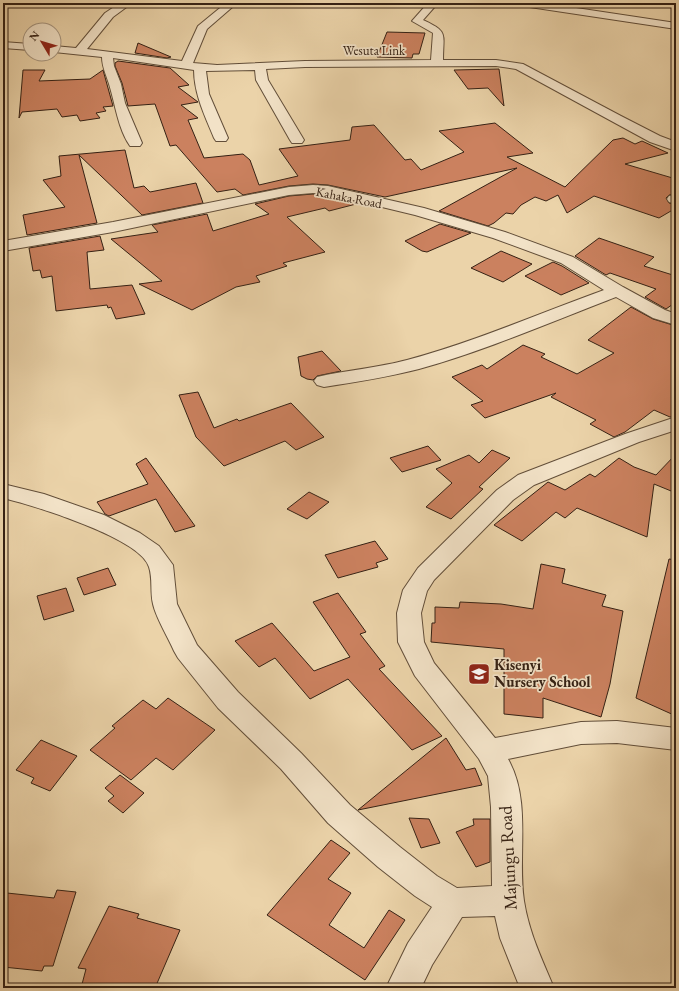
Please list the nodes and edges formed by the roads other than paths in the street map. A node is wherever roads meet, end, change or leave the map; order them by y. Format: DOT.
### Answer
graph roads {
  1 [pos="127,3"];
  2 [pos="232,3"];
  3 [pos="434,3"];
  4 [pos="523,3"];
  5 [pos="676,26"];
  6 [pos="3,45"];
  7 [pos="22,46"];
  8 [pos="62,50"];
  9 [pos="79,51"];
  10 [pos="107,54"];
  11 [pos="437,63"];
  12 [pos="186,65"];
  13 [pos="260,66"];
  14 [pos="200,67"];
  15 [pos="221,138"];
  16 [pos="296,140"];
  17 [pos="135,143"];
  18 [pos="676,147"];
  19 [pos="3,246"];
  20 [pos="617,291"];
  21 [pos="676,320"];
  22 [pos="324,381"];
  23 [pos="676,423"];
  24 [pos="3,491"];
  25 [pos="676,739"];
  26 [pos="489,752"];
  27 [pos="508,900"];
  28 [pos="453,903"];
  29 [pos="403,988"];
  30 [pos="537,988"];
  1 -- 9 [label="street"];
  2 -- 12 [label="street"];
  3 -- 11 [label="street"];
  4 -- 5 [label="street"];
  6 -- 7 [label="street"];
  8 -- 9 [label="street, Wesuta Link"];
  9 -- 10 [label="street, Wesuta Link"];
  10 -- 12 [label="street, Wesuta Link"];
  10 -- 17 [label="street"];
  11 -- 13 [label="street, Wesuta Link"];
  11 -- 18 [label="street, Wesuta Link"];
  12 -- 14 [label="street, Wesuta Link"];
  13 -- 14 [label="street, Wesuta Link"];
  13 -- 16 [label="street"];
  14 -- 15 [label="street"];
  19 -- 20 [label="street, Kahaka Road"];
  20 -- 21 [label="street, Kahaka Road"];
  20 -- 22 [label="street"];
  23 -- 26 [label="street, Majungu Road"];
  24 -- 28 [label="street"];
  25 -- 26 [label="street"];
  26 -- 27 [label="street, Majungu Road"];
  27 -- 28 [label="street"];
  27 -- 30 [label="street, Majungu Road"];
  28 -- 29 [label="street"];
}
